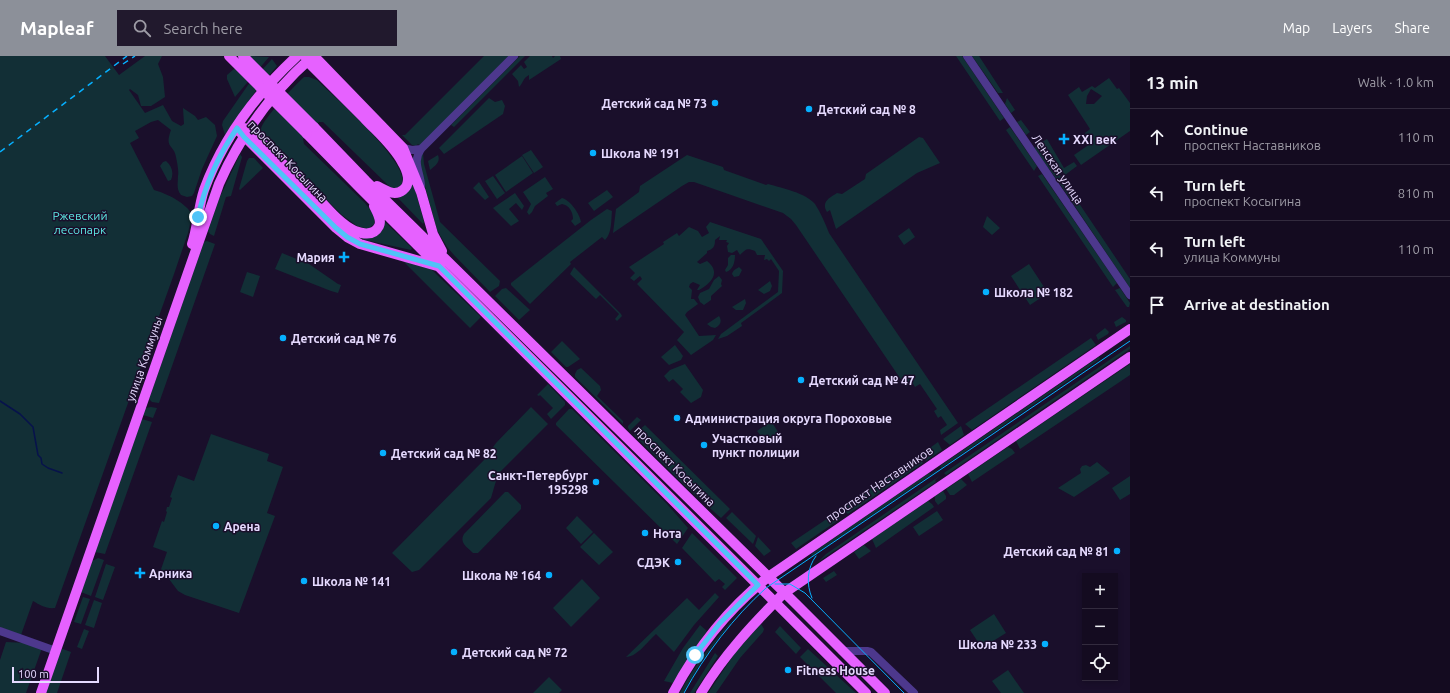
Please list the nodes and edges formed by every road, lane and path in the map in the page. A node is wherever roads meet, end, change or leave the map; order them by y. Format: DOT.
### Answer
graph roads {
  1 [pos="229,56"];
  2 [pos="243,56"];
  3 [pos="297,56"];
  4 [pos="514,56"];
  5 [pos="967,56"];
  6 [pos="310,57"];
  7 [pos="237,128"];
  8 [pos="311,131"];
  9 [pos="246,133"];
  10 [pos="403,148"];
  11 [pos="421,149"];
  12 [pos="363,185"];
  13 [pos="421,192"];
  14 [pos="442,262"];
  15 [pos="1130,295"];
  16 [pos="1130,329"];
  17 [pos="1130,357"];
  18 [pos="768,577"];
  19 [pos="758,585"];
  20 [pos="784,593"];
  21 [pos="775,602"];
  22 [pos="0,631"];
  23 [pos="53,650"];
  24 [pos="842,651"];
  25 [pos="34,693"];
  26 [pos="41,693"];
  27 [pos="673,693"];
  28 [pos="701,693"];
  29 [pos="866,693"];
  30 [pos="885,693"];
  31 [pos="914,693"];
  1 -- 8 [label="main road, bridge"];
  2 -- 8 [label="main road, bridge"];
  3 -- 7 [label="main road, улица Коммуны"];
  4 -- 11 [label="street"];
  5 -- 15 [label="street, Ленская улица"];
  6 -- 9 [label="main road, улица Коммуны"];
  6 -- 10 [label="main road, проспект Косыгина"];
  6 -- 12 [label="main road, проспект Косыгина"];
  7 -- 9 [label="main road, проспект Косыгина"];
  7 -- 23 [label="main road, улица Коммуны"];
  8 -- 12 [label="main road, проспект Косыгина"];
  9 -- 12 [label="main road, проспект Косыгина"];
  9 -- 14 [label="main road, проспект Косыгина"];
  9 -- 23 [label="main road, улица Коммуны"];
  10 -- 11 [label="street"];
  10 -- 13 [label="main road, проспект Косыгина"];
  11 -- 13 [label="street"];
  12 -- 14 [label="main road, проспект Косыгина"];
  13 -- 14 [label="main road, проспект Косыгина"];
  14 -- 18 [label="main road, проспект Косыгина"];
  14 -- 19 [label="main road, проспект Косыгина"];
  16 -- 18 [label="main road, проспект Наставников"];
  17 -- 20 [label="main road"];
  18 -- 19 [label="main road, проспект Наставников"];
  18 -- 20 [label="main road, проспект Косыгина"];
  19 -- 21 [label="main road, проспект Косыгина"];
  19 -- 27 [label="main road, проспект Наставников"];
  20 -- 21 [label="main road"];
  20 -- 24 [label="main road, проспект Косыгина"];
  21 -- 28 [label="main road"];
  21 -- 29 [label="main road, проспект Косыгина"];
  22 -- 23 [label="street"];
  23 -- 25 [label="main road, улица Коммуны"];
  23 -- 26 [label="main road, улица Коммуны"];
  24 -- 30 [label="main road, проспект Косыгина"];
  24 -- 31 [label="street"];
}
